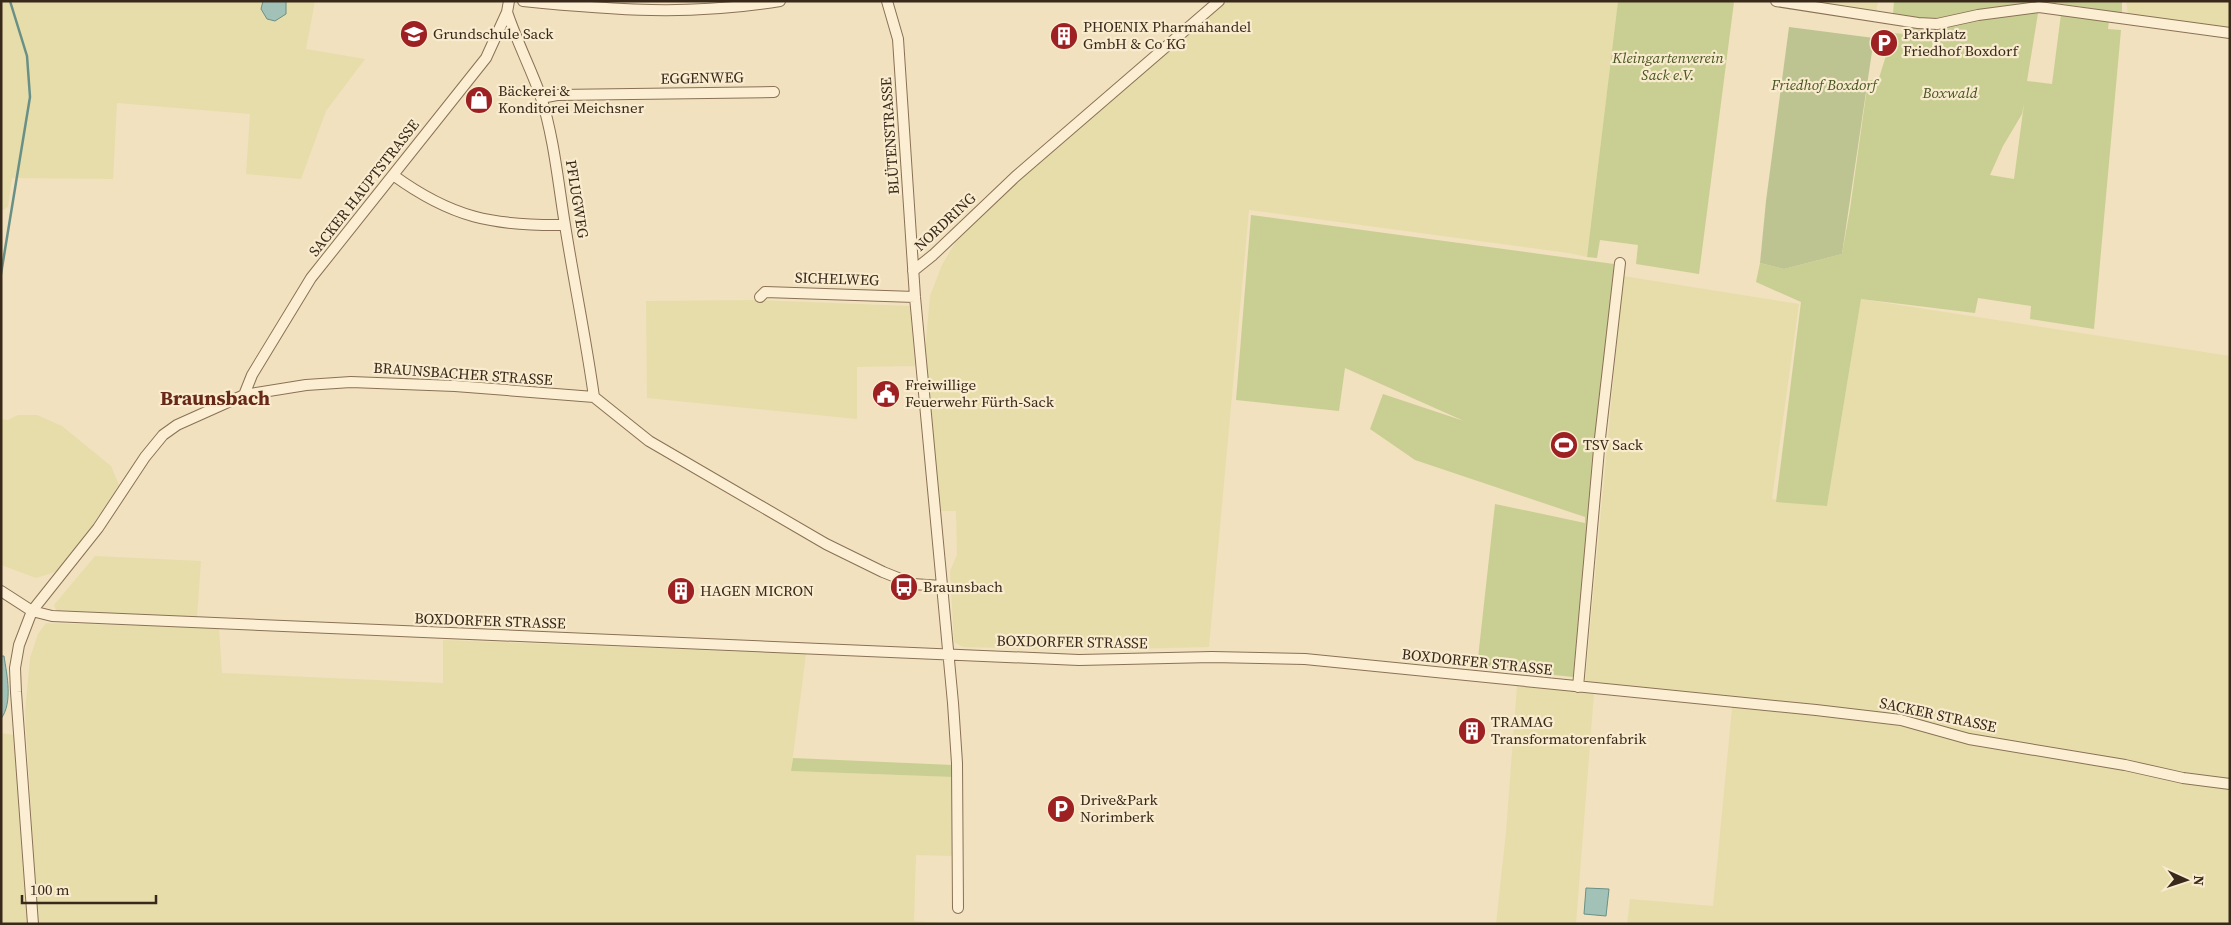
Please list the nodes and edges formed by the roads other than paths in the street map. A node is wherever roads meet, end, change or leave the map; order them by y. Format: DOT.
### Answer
graph roads {
  1 [pos="509,1"];
  2 [pos="523,1"];
  3 [pos="780,1"];
  4 [pos="887,1"];
  5 [pos="1218,1"];
  6 [pos="1776,1"];
  7 [pos="507,12"];
  8 [pos="2230,34"];
  9 [pos="774,92"];
  10 [pos="541,98"];
  11 [pos="393,175"];
  12 [pos="565,225"];
  13 [pos="1620,263"];
  14 [pos="913,271"];
  15 [pos="760,297"];
  16 [pos="915,297"];
  17 [pos="244,396"];
  18 [pos="594,397"];
  19 [pos="941,586"];
  20 [pos="1,591"];
  21 [pos="32,612"];
  22 [pos="948,655"];
  23 [pos="1578,687"];
  24 [pos="2230,784"];
  25 [pos="958,908"];
  26 [pos="33,924"];
  1 -- 7 [label="street, SACKER HAUPTSTRASSE"];
  2 -- 3 [label="street"];
  4 -- 14 [label="street, BLÜTENSTRASSE"];
  5 -- 14 [label="street, NORDRING"];
  6 -- 8 [label="street"];
  7 -- 10 [label="street, PFLUGWEG"];
  7 -- 11 [label="street, SACKER HAUPTSTRASSE"];
  9 -- 10 [label="street, EGGENWEG"];
  10 -- 12 [label="street, PFLUGWEG"];
  11 -- 12 [label="street"];
  11 -- 17 [label="street, SACKER HAUPTSTRASSE"];
  12 -- 18 [label="street, PFLUGWEG"];
  13 -- 23 [label="street"];
  14 -- 16 [label="street, NORDRING"];
  15 -- 16 [label="street, SICHELWEG"];
  16 -- 19 [label="street, NORDRING"];
  17 -- 18 [label="street, BRAUNSBACHER STRASSE"];
  17 -- 21 [label="street, BRAUNSBACHER STRASSE"];
  18 -- 19 [label="street"];
  19 -- 22 [label="street, NORDRING"];
  20 -- 21 [label="street"];
  21 -- 22 [label="street, BOXDORFER STRASSE"];
  21 -- 26 [label="street, BRAUNSBACHER STRASSE"];
  22 -- 23 [label="street, BOXDORFER STRASSE"];
  22 -- 25 [label="street"];
  23 -- 24 [label="street, SACKER STRASSE"];
}
